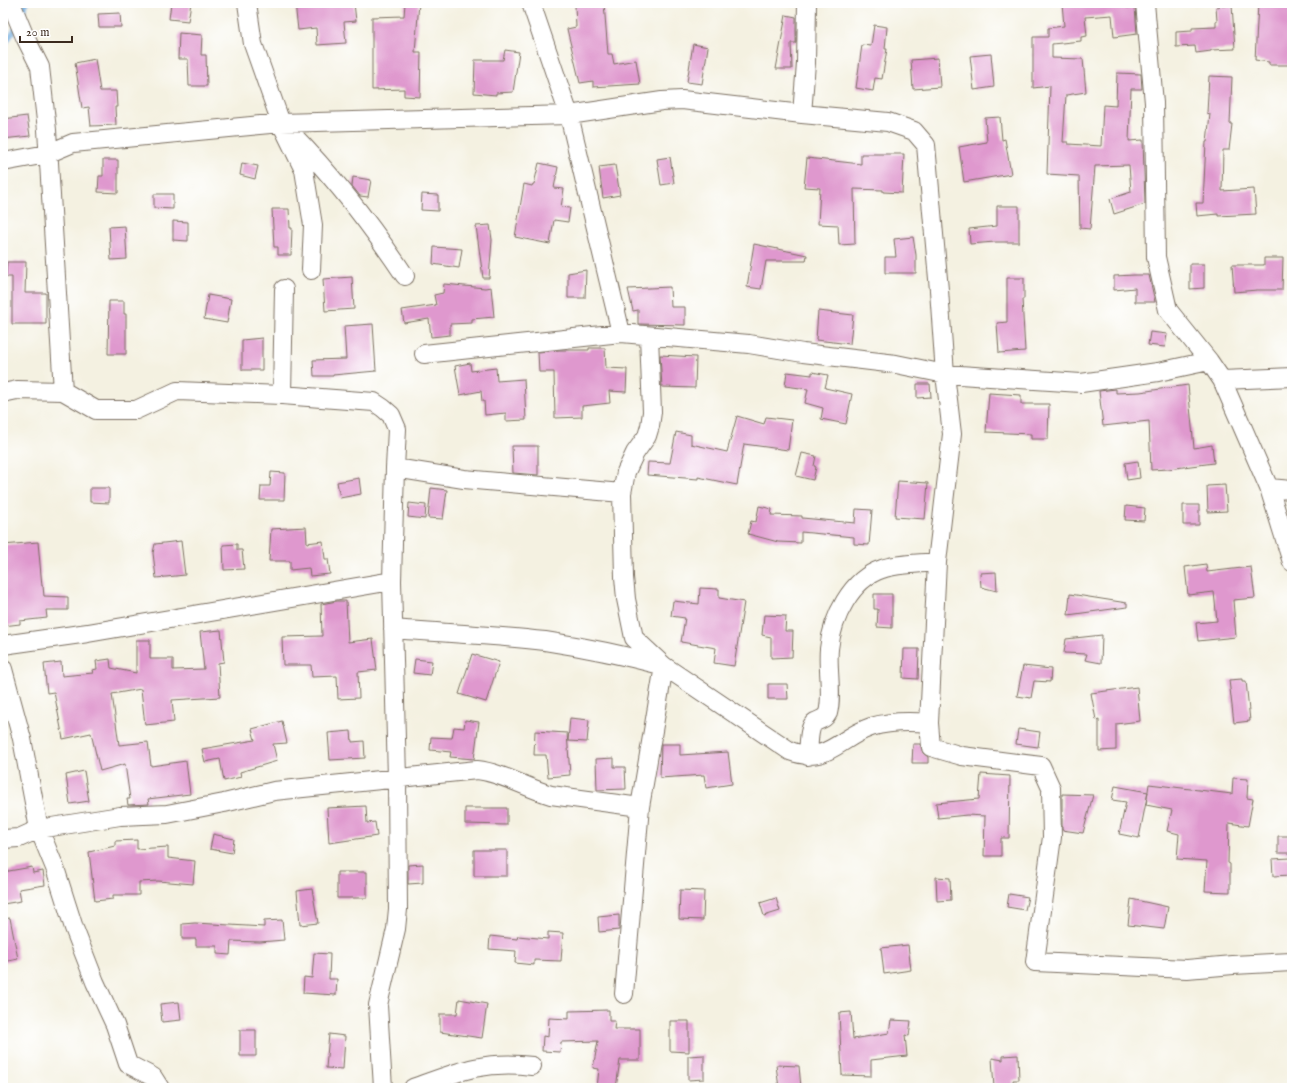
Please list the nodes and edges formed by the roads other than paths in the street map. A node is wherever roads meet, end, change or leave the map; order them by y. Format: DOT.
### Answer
graph roads {
  1 [pos="11,3"];
  2 [pos="247,3"];
  3 [pos="531,3"];
  4 [pos="807,3"];
  5 [pos="1145,3"];
  6 [pos="802,114"];
  7 [pos="569,115"];
  8 [pos="281,123"];
  9 [pos="47,154"];
  10 [pos="3,162"];
  11 [pos="311,270"];
  12 [pos="405,276"];
  13 [pos="284,288"];
  14 [pos="621,333"];
  15 [pos="649,336"];
  16 [pos="424,354"];
  17 [pos="1209,361"];
  18 [pos="945,374"];
  19 [pos="1292,377"];
  20 [pos="1222,380"];
  21 [pos="63,391"];
  22 [pos="3,393"];
  23 [pos="282,395"];
  24 [pos="394,468"];
  25 [pos="1269,488"];
  26 [pos="1292,490"];
  27 [pos="622,493"];
  28 [pos="937,562"];
  29 [pos="1292,562"];
  30 [pos="392,581"];
  31 [pos="393,629"];
  32 [pos="3,645"];
  33 [pos="664,666"];
  34 [pos="3,669"];
  35 [pos="929,723"];
  36 [pos="808,756"];
  37 [pos="397,779"];
  38 [pos="640,807"];
  39 [pos="39,828"];
  40 [pos="3,839"];
  41 [pos="1292,962"];
  42 [pos="624,994"];
  43 [pos="532,1066"];
  44 [pos="160,1088"];
  45 [pos="383,1088"];
  46 [pos="413,1088"];
  1 -- 9 [label="street"];
  2 -- 8 [label="street"];
  3 -- 7 [label="street"];
  4 -- 6 [label="street"];
  5 -- 17 [label="street"];
  6 -- 7 [label="street"];
  6 -- 18 [label="street"];
  7 -- 8 [label="street"];
  7 -- 14 [label="street"];
  8 -- 9 [label="street"];
  8 -- 11 [label="street"];
  8 -- 12 [label="street"];
  9 -- 10 [label="street"];
  9 -- 21 [label="street"];
  13 -- 23 [label="street"];
  14 -- 15 [label="street"];
  14 -- 16 [label="street"];
  15 -- 18 [label="street"];
  15 -- 27 [label="street"];
  17 -- 18 [label="street"];
  17 -- 20 [label="street"];
  18 -- 28 [label="street"];
  19 -- 20 [label="street"];
  20 -- 25 [label="street"];
  21 -- 22 [label="street"];
  21 -- 23 [label="street"];
  23 -- 24 [label="street"];
  24 -- 27 [label="street"];
  24 -- 30 [label="street"];
  25 -- 26 [label="street"];
  25 -- 29 [label="street"];
  27 -- 33 [label="street"];
  28 -- 35 [label="street"];
  28 -- 36 [label="street"];
  30 -- 31 [label="street"];
  30 -- 32 [label="street"];
  31 -- 33 [label="street"];
  31 -- 37 [label="street"];
  33 -- 36 [label="street"];
  33 -- 38 [label="street"];
  34 -- 39 [label="street"];
  35 -- 36 [label="street"];
  35 -- 41 [label="street"];
  37 -- 38 [label="street"];
  37 -- 39 [label="street"];
  37 -- 45 [label="street"];
  38 -- 42 [label="street"];
  39 -- 40 [label="street"];
  39 -- 44 [label="street"];
  43 -- 46 [label="street"];
}
